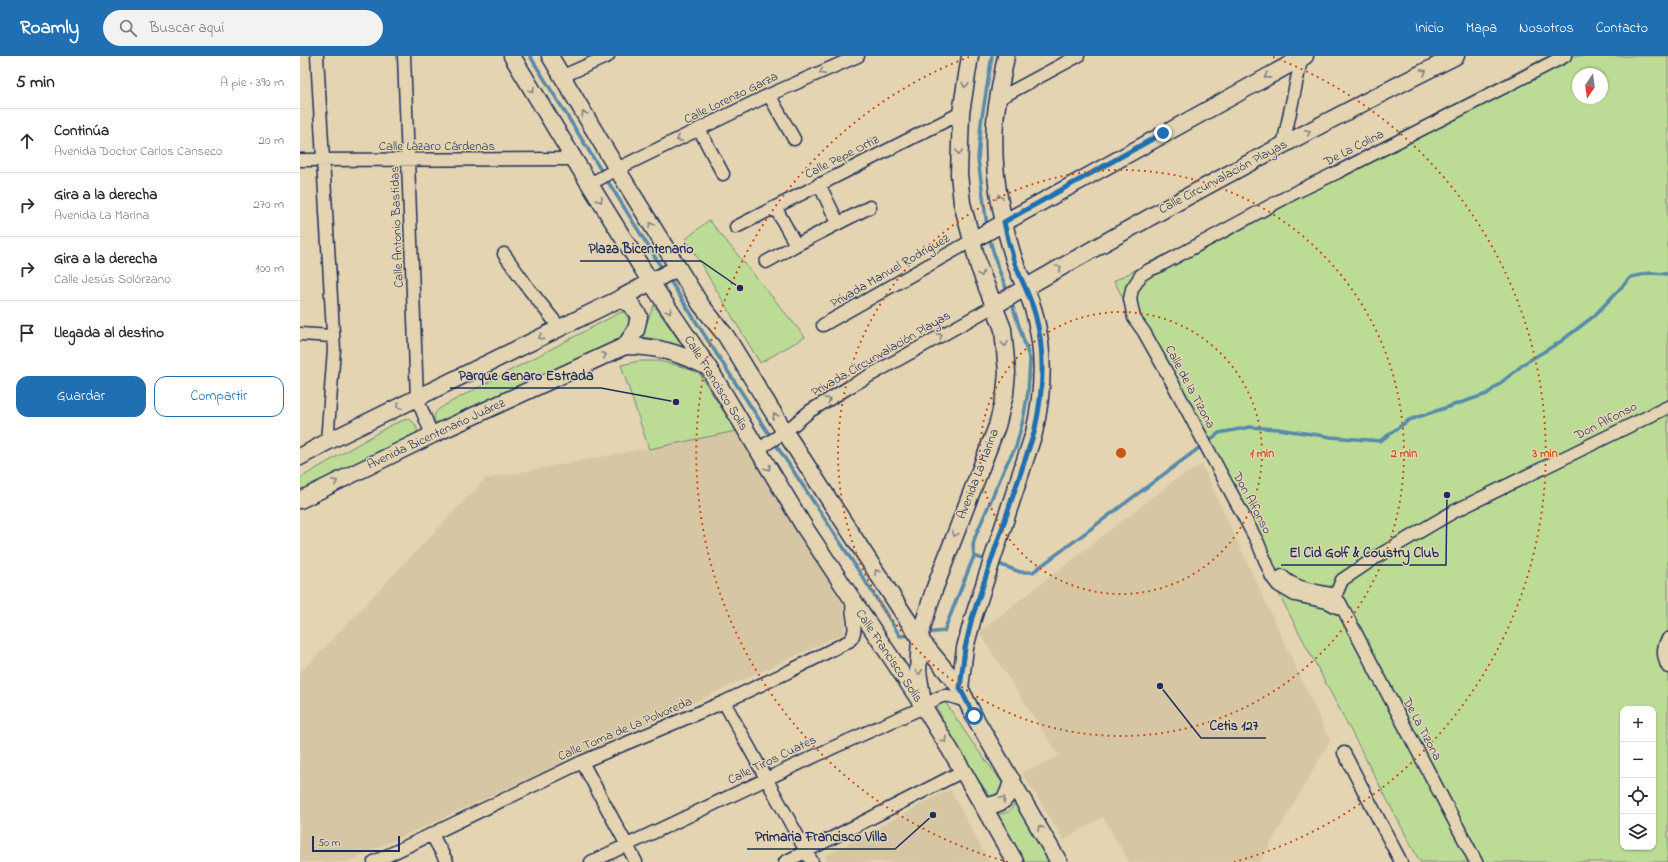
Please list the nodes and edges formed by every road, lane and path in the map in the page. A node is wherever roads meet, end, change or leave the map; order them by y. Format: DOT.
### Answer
graph roads {
  1 [pos="317,56"];
  2 [pos="404,56"];
  3 [pos="512,56"];
  4 [pos="550,56"];
  5 [pos="608,56"];
  6 [pos="858,56"];
  7 [pos="970,56"];
  8 [pos="1006,56"];
  9 [pos="1078,56"];
  10 [pos="1456,56"];
  11 [pos="1565,56"];
  12 [pos="1303,57"];
  13 [pos="563,76"];
  14 [pos="769,95"];
  15 [pos="998,99"];
  16 [pos="961,113"];
  17 [pos="699,129"];
  18 [pos="794,139"];
  19 [pos="1282,145"];
  20 [pos="574,159"];
  21 [pos="300,160"];
  22 [pos="322,160"];
  23 [pos="408,160"];
  24 [pos="617,168"];
  25 [pos="723,174"];
  26 [pos="590,184"];
  27 [pos="818,184"];
  28 [pos="775,207"];
  29 [pos="870,207"];
  30 [pos="1004,222"];
  31 [pos="838,223"];
  32 [pos="736,227"];
  33 [pos="971,241"];
  34 [pos="796,245"];
  35 [pos="504,254"];
  36 [pos="766,262"];
  37 [pos="1157,267"];
  38 [pos="677,268"];
  39 [pos="650,281"];
  40 [pos="1025,288"];
  41 [pos="619,299"];
  42 [pos="994,306"];
  43 [pos="823,326"];
  44 [pos="560,328"];
  45 [pos="300,334"];
  46 [pos="332,336"];
  47 [pos="625,346"];
  48 [pos="708,366"];
  49 [pos="417,398"];
  50 [pos="1668,406"];
  51 [pos="785,432"];
  52 [pos="432,435"];
  53 [pos="327,442"];
  54 [pos="757,450"];
  55 [pos="1211,455"];
  56 [pos="300,457"];
  57 [pos="300,500"];
  58 [pos="1333,600"];
  59 [pos="853,602"];
  60 [pos="1343,610"];
  61 [pos="917,634"];
  62 [pos="1668,639"];
  63 [pos="1668,667"];
  64 [pos="960,688"];
  65 [pos="724,702"];
  66 [pos="967,702"];
  67 [pos="924,707"];
  68 [pos="1344,753"];
  69 [pos="582,762"];
  70 [pos="963,771"];
  71 [pos="766,778"];
  72 [pos="1012,780"];
  73 [pos="983,806"];
  74 [pos="432,835"];
  75 [pos="626,844"];
  76 [pos="806,851"];
  77 [pos="374,862"];
  78 [pos="447,862"];
  79 [pos="591,862"];
  80 [pos="636,862"];
  81 [pos="785,862"];
  82 [pos="812,862"];
  83 [pos="1015,862"];
  84 [pos="1059,862"];
  85 [pos="1401,862"];
  86 [pos="1476,862"];
  1 -- 22 [label="street"];
  2 -- 23 [label="street, Calle Antonio Bastidas"];
  3 -- 20 [label="main road, Calle Francisco Solís, one-way"];
  4 -- 13 [label="main road"];
  5 -- 13 [label="street"];
  6 -- 14 [label="street, Calle Lorenzo Garza, one-way"];
  7 -- 16 [label="main road, Avenida La Marina, one-way"];
  8 -- 15 [label="main road"];
  9 -- 15 [label="street"];
  19 -- 10 [label="main road, Calle Circunvalación Playas, one-way"];
  11 -- 37 [label="street, De La Colina"];
  12 -- 19 [label="street"];
  12 -- 30 [label="main road, one-way"];
  24 -- 13 [label="main road, one-way"];
  14 -- 17 [label="street, Calle Lorenzo Garza"];
  14 -- 18 [label="street"];
  30 -- 15 [label="main road, one-way"];
  16 -- 27 [label="street, Calle Pepe Ortiz"];
  16 -- 33 [label="main road, Avenida La Marina, one-way"];
  17 -- 24 [label="street, Calle Lorenzo Garza, one-way"];
  17 -- 25 [label="street"];
  40 -- 19 [label="main road, Calle Circunvalación Playas, one-way"];
  20 -- 23 [label="street, Calle Lázaro Cárdenas"];
  20 -- 26 [label="main road, Calle Francisco Solís"];
  21 -- 22 [label="street, Calle Lázaro Cárdenas"];
  22 -- 23 [label="street, Calle Lázaro Cárdenas"];
  22 -- 46 [label="street"];
  23 -- 49 [label="street, Calle Antonio Bastidas"];
  24 -- 26 [label="street, Calle Lorenzo Garza"];
  38 -- 24 [label="main road, one-way"];
  26 -- 39 [label="main road, Calle Francisco Solís, one-way"];
  27 -- 28 [label="street, Calle Pepe Ortiz"];
  27 -- 31 [label="street"];
  28 -- 32 [label="street, Calle Pepe Ortiz"];
  28 -- 34 [label="street"];
  29 -- 31 [label="street"];
  30 -- 33 [label="main road"];
  30 -- 40 [label="main road"];
  31 -- 34 [label="street"];
  33 -- 42 [label="main road, Avenida La Marina, one-way"];
  33 -- 43 [label="street, Privada Manuel Rodríguez"];
  34 -- 36 [label="street"];
  35 -- 44 [label="street"];
  37 -- 55 [label="street, Calle de la Tizona"];
  38 -- 39 [label="main road"];
  51 -- 38 [label="main road, one-way"];
  39 -- 41 [label="main road"];
  39 -- 48 [label="main road, Calle Francisco Solís, one-way"];
  40 -- 42 [label="main road, Calle Circunvalación Playas"];
  40 -- 64 [label="main road"];
  41 -- 44 [label="main road"];
  41 -- 47 [label="main road"];
  51 -- 42 [label="street, Privada Circunvalación Playas, one-way"];
  42 -- 61 [label="main road, Avenida La Marina, one-way"];
  44 -- 49 [label="main road, one-way"];
  45 -- 46 [label="street"];
  46 -- 53 [label="street"];
  47 -- 48 [label="main road, Avenida Bicentenario Juárez"];
  52 -- 47 [label="main road, Avenida Bicentenario Juárez, one-way"];
  48 -- 54 [label="main road, Calle Francisco Solís"];
  49 -- 52 [label="street, Calle Antonio Bastidas"];
  49 -- 53 [label="main road, one-way"];
  50 -- 58 [label="street, Don Alfonso"];
  51 -- 54 [label="street, Privada Circunvalación Playas"];
  61 -- 51 [label="main road, one-way"];
  57 -- 52 [label="main road, Avenida Bicentenario Juárez, one-way"];
  53 -- 56 [label="main road"];
  54 -- 59 [label="main road, Calle Francisco Solís, one-way"];
  55 -- 58 [label="street, Don Alfonso"];
  58 -- 60 [label="street, Don Alfonso"];
  59 -- 65 [label="street, Calle Toma de La Polvoreda"];
  59 -- 67 [label="main road, Calle Francisco Solís"];
  60 -- 86 [label="street, De La Tizona"];
  61 -- 64 [label="main road"];
  61 -- 67 [label="main road, Avenida La Marina, one-way"];
  62 -- 63 [label="street"];
  64 -- 66 [label="main road"];
  65 -- 69 [label="street, Calle Toma de La Polvoreda"];
  65 -- 71 [label="street"];
  66 -- 67 [label="street, Calle Tiros Cuates"];
  66 -- 72 [label="main road"];
  67 -- 70 [label="main road, Calle Francisco Solís, one-way"];
  67 -- 71 [label="street, Calle Tiros Cuates"];
  68 -- 85 [label="street"];
  69 -- 74 [label="street, Calle Toma de La Polvoreda"];
  69 -- 75 [label="street"];
  70 -- 73 [label="main road, Calle Francisco Solís"];
  70 -- 76 [label="street"];
  71 -- 75 [label="street, Calle Tiros Cuates"];
  71 -- 76 [label="street"];
  73 -- 72 [label="main road, one-way"];
  84 -- 72 [label="main road, one-way"];
  73 -- 83 [label="main road, Calle Francisco Solís"];
  74 -- 77 [label="street, Calle Toma de La Polvoreda"];
  74 -- 78 [label="street"];
  75 -- 79 [label="street, Calle Tiros Cuates"];
  75 -- 80 [label="street"];
  76 -- 81 [label="street"];
  76 -- 82 [label="street"];
}
